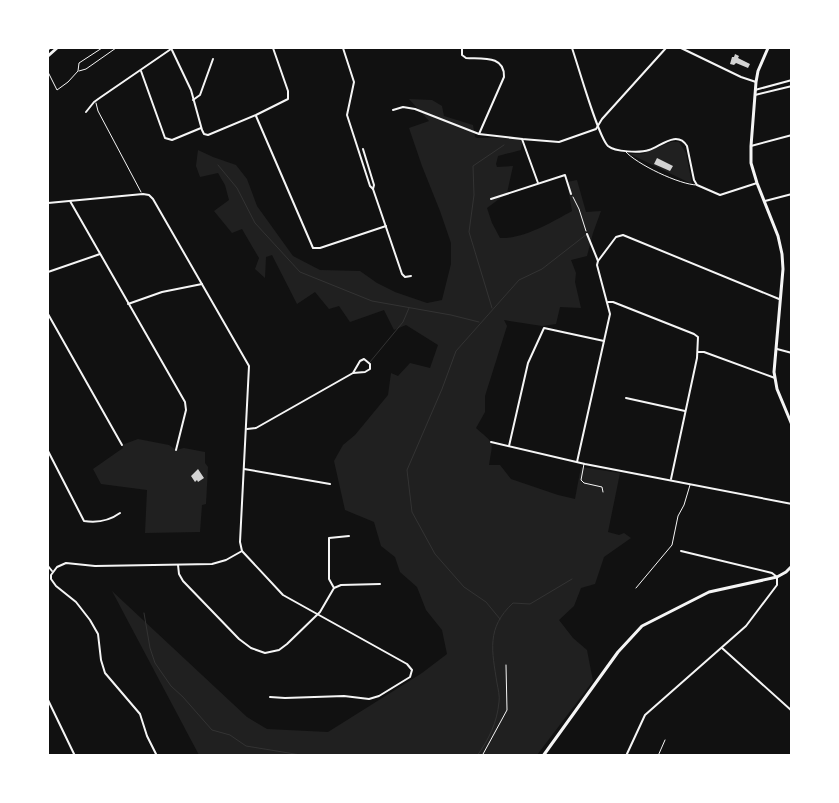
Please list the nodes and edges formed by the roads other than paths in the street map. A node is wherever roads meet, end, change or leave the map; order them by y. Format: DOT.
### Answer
graph roads {
  1 [pos="57,48"];
  2 [pos="102,48"];
  3 [pos="116,48"];
  4 [pos="171,48"];
  5 [pos="273,48"];
  6 [pos="343,48"];
  7 [pos="462,48"];
  8 [pos="572,48"];
  9 [pos="666,48"];
  10 [pos="681,48"];
  11 [pos="762,48"];
  12 [pos="768,49"];
  13 [pos="48,56"];
  14 [pos="213,59"];
  15 [pos="78,71"];
  16 [pos="141,71"];
  17 [pos="48,72"];
  18 [pos="792,80"];
  19 [pos="756,82"];
  20 [pos="792,86"];
  21 [pos="755,90"];
  22 [pos="755,95"];
  23 [pos="193,100"];
  24 [pos="393,110"];
  25 [pos="86,112"];
  26 [pos="256,115"];
  27 [pos="598,126"];
  28 [pos="201,128"];
  29 [pos="479,134"];
  30 [pos="792,134"];
  31 [pos="522,139"];
  32 [pos="751,146"];
  33 [pos="363,149"];
  34 [pos="625,151"];
  35 [pos="757,182"];
  36 [pos="538,183"];
  37 [pos="697,185"];
  38 [pos="373,190"];
  39 [pos="571,194"];
  40 [pos="792,194"];
  41 [pos="490,199"];
  42 [pos="70,201"];
  43 [pos="765,201"];
  44 [pos="48,203"];
  45 [pos="386,226"];
  46 [pos="587,234"];
  47 [pos="100,254"];
  48 [pos="598,261"];
  49 [pos="48,272"];
  50 [pos="411,276"];
  51 [pos="202,284"];
  52 [pos="779,299"];
  53 [pos="608,302"];
  54 [pos="128,304"];
  55 [pos="48,314"];
  56 [pos="604,341"];
  57 [pos="775,349"];
  58 [pos="698,352"];
  59 [pos="792,353"];
  60 [pos="353,373"];
  61 [pos="775,378"];
  62 [pos="626,398"];
  63 [pos="685,411"];
  64 [pos="792,425"];
  65 [pos="247,429"];
  66 [pos="491,442"];
  67 [pos="122,445"];
  68 [pos="510,446"];
  69 [pos="176,450"];
  70 [pos="48,451"];
  71 [pos="577,462"];
  72 [pos="585,464"];
  73 [pos="244,469"];
  74 [pos="670,480"];
  75 [pos="330,484"];
  76 [pos="690,484"];
  77 [pos="603,492"];
  78 [pos="792,504"];
  79 [pos="120,514"];
  80 [pos="349,536"];
  81 [pos="242,551"];
  82 [pos="680,551"];
  83 [pos="178,564"];
  84 [pos="48,566"];
  85 [pos="792,566"];
  86 [pos="52,571"];
  87 [pos="776,576"];
  88 [pos="380,584"];
  89 [pos="334,588"];
  90 [pos="636,588"];
  91 [pos="318,614"];
  92 [pos="722,648"];
  93 [pos="270,697"];
  94 [pos="48,700"];
  95 [pos="792,711"];
  96 [pos="665,740"];
  97 [pos="75,756"];
  98 [pos="157,756"];
  99 [pos="543,756"];
  100 [pos="626,756"];
  101 [pos="658,756"];
  1 -- 13 [label="main road"];
  2 -- 15 [label="lane"];
  3 -- 15 [label="lane"];
  4 -- 16 [label="street"];
  4 -- 23 [label="street"];
  5 -- 26 [label="street"];
  6 -- 38 [label="street"];
  7 -- 29 [label="street"];
  8 -- 27 [label="street"];
  9 -- 27 [label="street"];
  10 -- 19 [label="street"];
  11 -- 12 [label="lane"];
  12 -- 19 [label="main road"];
  14 -- 23 [label="street"];
  15 -- 17 [label="lane"];
  16 -- 25 [label="street"];
  16 -- 28 [label="street"];
  18 -- 21 [label="street"];
  19 -- 21 [label="main road"];
  20 -- 22 [label="street"];
  21 -- 22 [label="main road"];
  22 -- 32 [label="main road"];
  23 -- 28 [label="street"];
  24 -- 29 [label="street"];
  26 -- 28 [label="street"];
  26 -- 45 [label="street"];
  27 -- 31 [label="street"];
  27 -- 34 [label="street"];
  29 -- 31 [label="street"];
  30 -- 32 [label="street"];
  31 -- 36 [label="street"];
  32 -- 35 [label="main road"];
  33 -- 38 [label="street"];
  34 -- 37 [label="lane"];
  34 -- 37 [label="street"];
  35 -- 37 [label="street"];
  35 -- 43 [label="main road"];
  36 -- 39 [label="street"];
  36 -- 41 [label="street"];
  38 -- 45 [label="street"];
  40 -- 43 [label="street"];
  42 -- 44 [label="street"];
  42 -- 47 [label="street"];
  42 -- 51 [label="street"];
  43 -- 52 [label="main road"];
  45 -- 50 [label="street"];
  46 -- 48 [label="street"];
  47 -- 49 [label="street"];
  47 -- 54 [label="street"];
  48 -- 52 [label="street"];
  48 -- 53 [label="street"];
  51 -- 54 [label="street"];
  51 -- 65 [label="street"];
  52 -- 57 [label="main road"];
  53 -- 56 [label="street"];
  53 -- 58 [label="street"];
  54 -- 69 [label="street"];
  55 -- 67 [label="street"];
  56 -- 68 [label="street"];
  56 -- 71 [label="street"];
  57 -- 59 [label="street"];
  57 -- 61 [label="main road"];
  58 -- 61 [label="street"];
  58 -- 63 [label="street"];
  60 -- 60 [label="street"];
  60 -- 65 [label="street"];
  61 -- 64 [label="main road"];
  62 -- 63 [label="street"];
  63 -- 74 [label="street"];
  65 -- 73 [label="street"];
  66 -- 68 [label="street"];
  68 -- 71 [label="street"];
  70 -- 79 [label="street"];
  71 -- 72 [label="street"];
  72 -- 74 [label="street"];
  72 -- 77 [label="lane"];
  73 -- 75 [label="street"];
  73 -- 81 [label="street"];
  74 -- 76 [label="street"];
  76 -- 78 [label="street"];
  76 -- 90 [label="lane"];
  80 -- 89 [label="street"];
  81 -- 83 [label="street"];
  81 -- 91 [label="street"];
  82 -- 87 [label="street"];
  83 -- 86 [label="street"];
  83 -- 91 [label="street"];
  84 -- 86 [label="street"];
  85 -- 87 [label="main road"];
  86 -- 98 [label="street"];
  87 -- 92 [label="street"];
  87 -- 99 [label="main road"];
  88 -- 89 [label="street"];
  89 -- 91 [label="street"];
  91 -- 93 [label="street"];
  92 -- 95 [label="street"];
  92 -- 100 [label="street"];
  94 -- 97 [label="street"];
  96 -- 101 [label="lane"];
}
